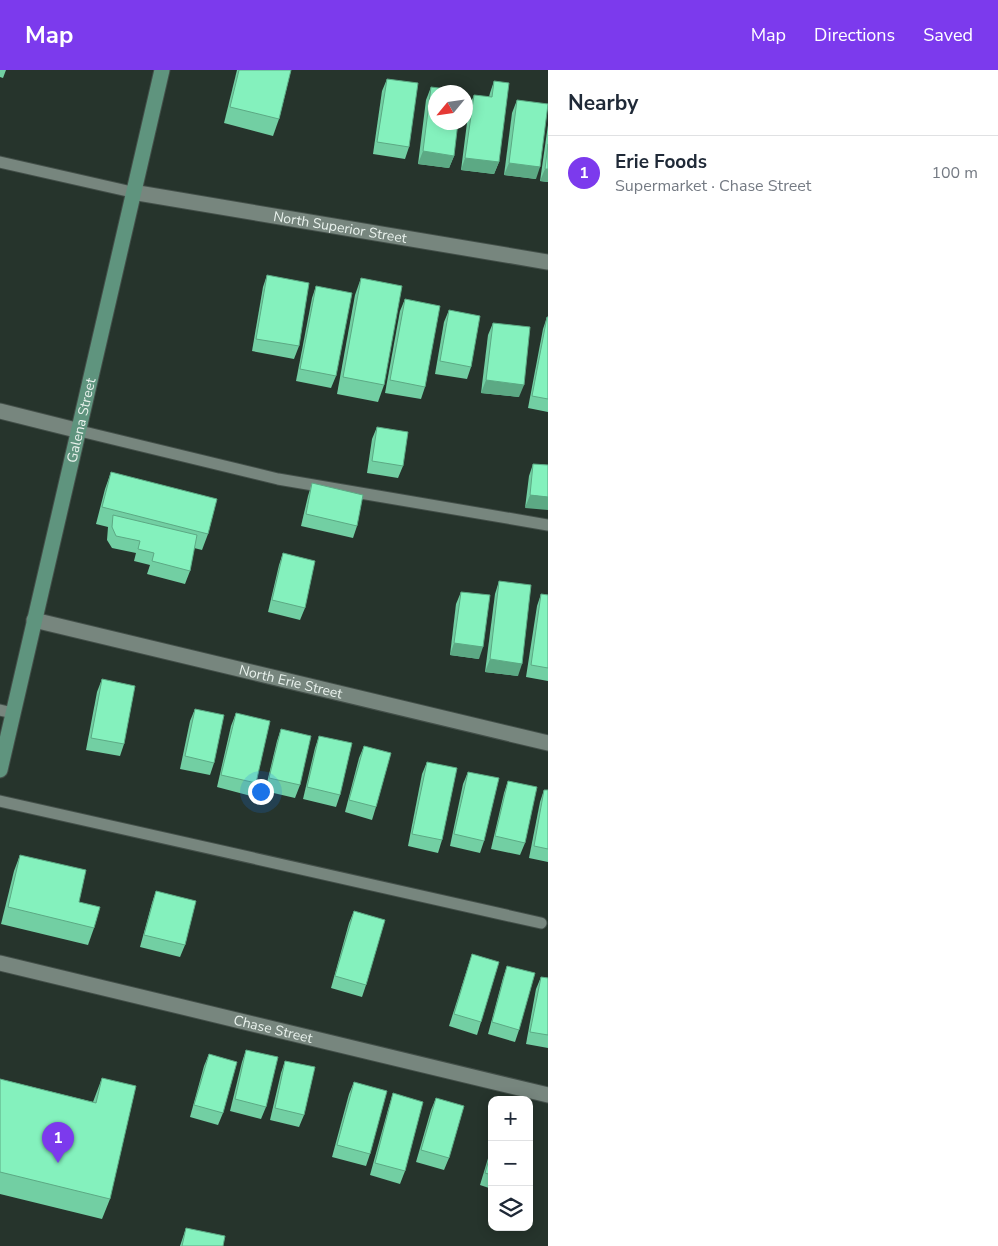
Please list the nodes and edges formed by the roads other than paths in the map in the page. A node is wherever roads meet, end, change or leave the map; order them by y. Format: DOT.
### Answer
graph roads {
  1 [pos="162,70"];
  2 [pos="0,162"];
  3 [pos="132,192"];
  4 [pos="548,262"];
  5 [pos="0,412"];
  6 [pos="80,431"];
  7 [pos="548,525"];
  8 [pos="34,620"];
  9 [pos="7,712"];
  10 [pos="548,743"];
  11 [pos="0,770"];
  12 [pos="0,801"];
  13 [pos="541,923"];
  14 [pos="0,963"];
  15 [pos="548,1095"];
  1 -- 3 [label="main road, Galena Street"];
  2 -- 3 [label="lane"];
  3 -- 4 [label="street, North Superior Street"];
  3 -- 6 [label="main road, Galena Street"];
  5 -- 6 [label="street"];
  6 -- 7 [label="lane"];
  6 -- 8 [label="main road, Galena Street"];
  8 -- 9 [label="main road, Galena Street"];
  8 -- 10 [label="street, North Erie Street"];
  9 -- 11 [label="main road, Galena Street"];
  12 -- 13 [label="lane"];
  14 -- 15 [label="street, Chase Street"];
}
